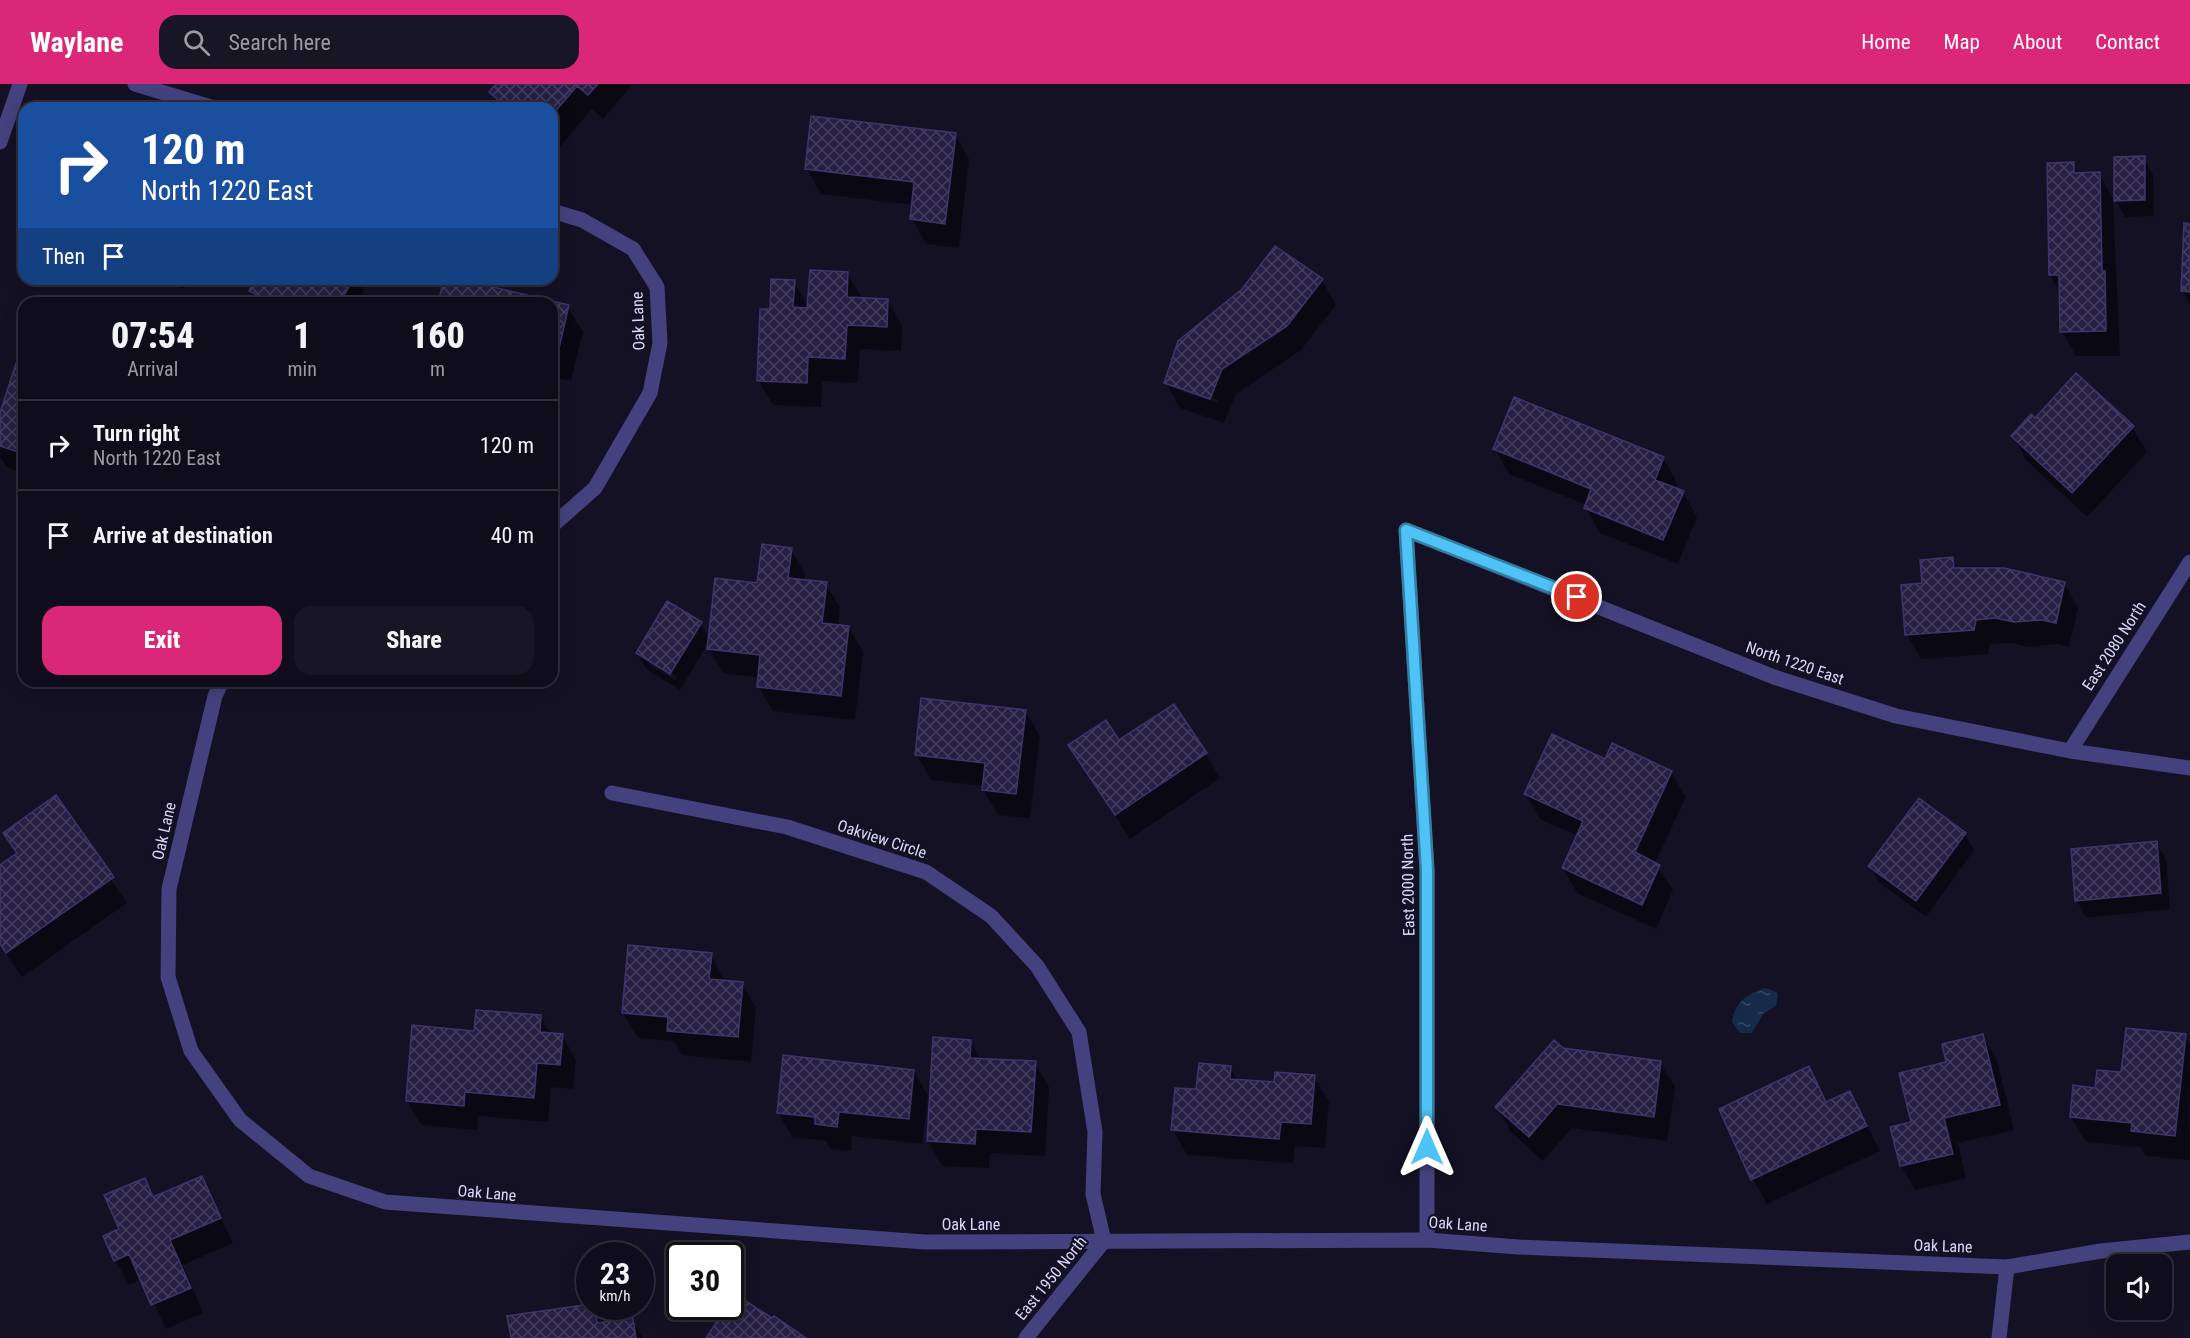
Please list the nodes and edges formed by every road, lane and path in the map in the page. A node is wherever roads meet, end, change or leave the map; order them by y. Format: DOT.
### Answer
graph roads {
  1 [pos="20,84"];
  2 [pos="135,84"];
  3 [pos="194,102"];
  4 [pos="0,142"];
  5 [pos="558,213"];
  6 [pos="558,521"];
  7 [pos="1406,530"];
  8 [pos="2190,562"];
  9 [pos="219,687"];
  10 [pos="2070,751"];
  11 [pos="2190,768"];
  12 [pos="612,793"];
  13 [pos="1427,1239"];
  14 [pos="1104,1241"];
  15 [pos="2190,1242"];
  16 [pos="2007,1266"];
  17 [pos="1026,1338"];
  18 [pos="1999,1338"];
  1 -- 4 [label="street"];
  2 -- 3 [label="street"];
  5 -- 6 [label="street, Oak Lane"];
  7 -- 10 [label="street, North 1220 East"];
  7 -- 13 [label="street, East 2000 North"];
  8 -- 10 [label="street, East 2080 North"];
  9 -- 14 [label="street, Oak Lane"];
  10 -- 11 [label="street, North 1220 East"];
  12 -- 14 [label="street, Oakview Circle"];
  13 -- 14 [label="street, Oak Lane"];
  13 -- 16 [label="street, Oak Lane"];
  14 -- 17 [label="street, East 1950 North"];
  15 -- 16 [label="street, Oak Lane"];
  16 -- 18 [label="street"];
}
